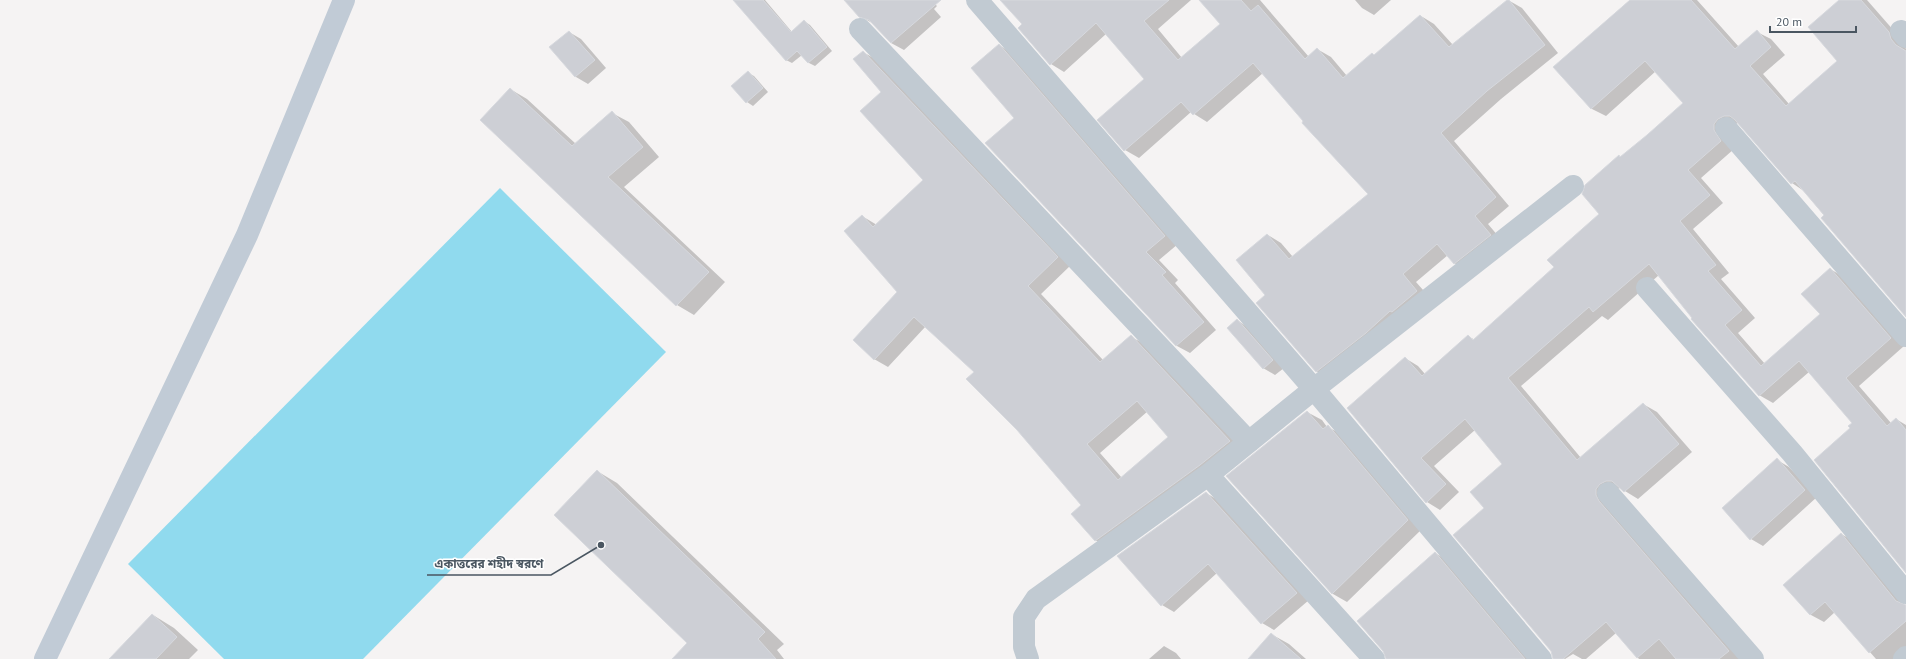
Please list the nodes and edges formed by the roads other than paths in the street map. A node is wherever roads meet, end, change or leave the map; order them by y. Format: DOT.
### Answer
graph roads {
  1 [pos="344,0"];
  2 [pos="977,0"];
  3 [pos="860,29"];
  4 [pos="1726,128"];
  5 [pos="1573,186"];
  6 [pos="1647,288"];
  7 [pos="1906,336"];
  8 [pos="1314,390"];
  9 [pos="1249,442"];
  10 [pos="1208,475"];
  11 [pos="1608,493"];
  12 [pos="1906,593"];
  13 [pos="45,659"];
  14 [pos="1028,659"];
  15 [pos="1374,659"];
  16 [pos="1541,659"];
  17 [pos="1753,659"];
  1 -- 13 [label="main road"];
  2 -- 8 [label="street"];
  3 -- 9 [label="street"];
  4 -- 7 [label="street"];
  5 -- 8 [label="street"];
  6 -- 12 [label="street"];
  8 -- 9 [label="street"];
  8 -- 16 [label="street"];
  9 -- 10 [label="street"];
  10 -- 14 [label="street"];
  10 -- 15 [label="street"];
  11 -- 17 [label="street"];
}
